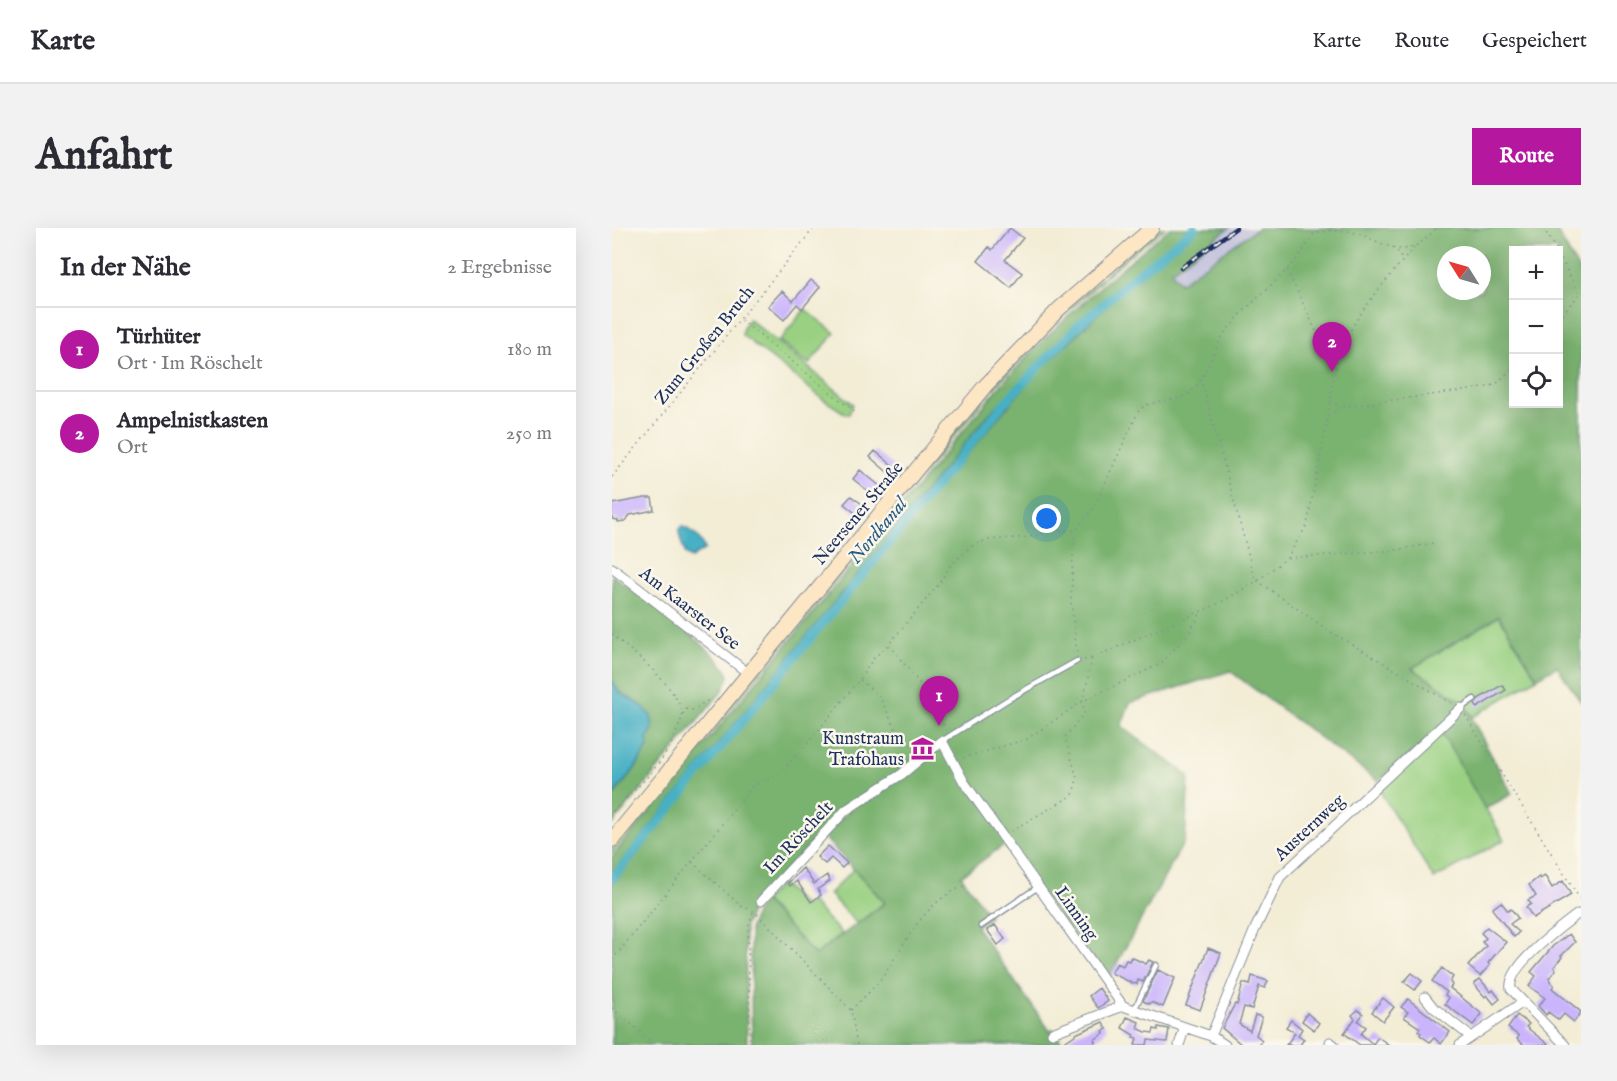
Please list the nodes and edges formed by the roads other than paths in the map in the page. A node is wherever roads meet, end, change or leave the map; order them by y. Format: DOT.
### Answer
graph roads {
  1 [pos="1152,228"];
  2 [pos="612,568"];
  3 [pos="1077,661"];
  4 [pos="748,673"];
  5 [pos="1474,699"];
  6 [pos="1461,708"];
  7 [pos="942,741"];
  8 [pos="612,840"];
  9 [pos="1038,886"];
  10 [pos="761,901"];
  11 [pos="1578,914"];
  12 [pos="981,926"];
  13 [pos="1156,965"];
  14 [pos="1425,997"];
  15 [pos="1523,1002"];
  16 [pos="1123,1006"];
  17 [pos="1134,1010"];
  18 [pos="1185,1027"];
  19 [pos="1052,1033"];
  20 [pos="1212,1036"];
  21 [pos="1471,1037"];
  22 [pos="1179,1045"];
  23 [pos="1225,1045"];
  24 [pos="1460,1045"];
  25 [pos="1565,1045"];
  1 -- 4 [label="main road, Neersener Straße"];
  2 -- 4 [label="street, Am Kaarster See"];
  3 -- 7 [label="lane"];
  4 -- 8 [label="main road, Neersener Straße"];
  5 -- 6 [label="lane"];
  6 -- 20 [label="street, Austernweg"];
  7 -- 9 [label="street, Linning"];
  7 -- 10 [label="street, Im Röschelt"];
  9 -- 12 [label="lane"];
  9 -- 16 [label="street, Linning"];
  11 -- 15 [label="street"];
  13 -- 17 [label="lane"];
  14 -- 21 [label="street"];
  15 -- 21 [label="street"];
  15 -- 25 [label="street"];
  16 -- 17 [label="street"];
  16 -- 19 [label="street"];
  17 -- 18 [label="street"];
  18 -- 20 [label="street"];
  18 -- 22 [label="street"];
  20 -- 23 [label="street"];
  21 -- 24 [label="street"];
}
